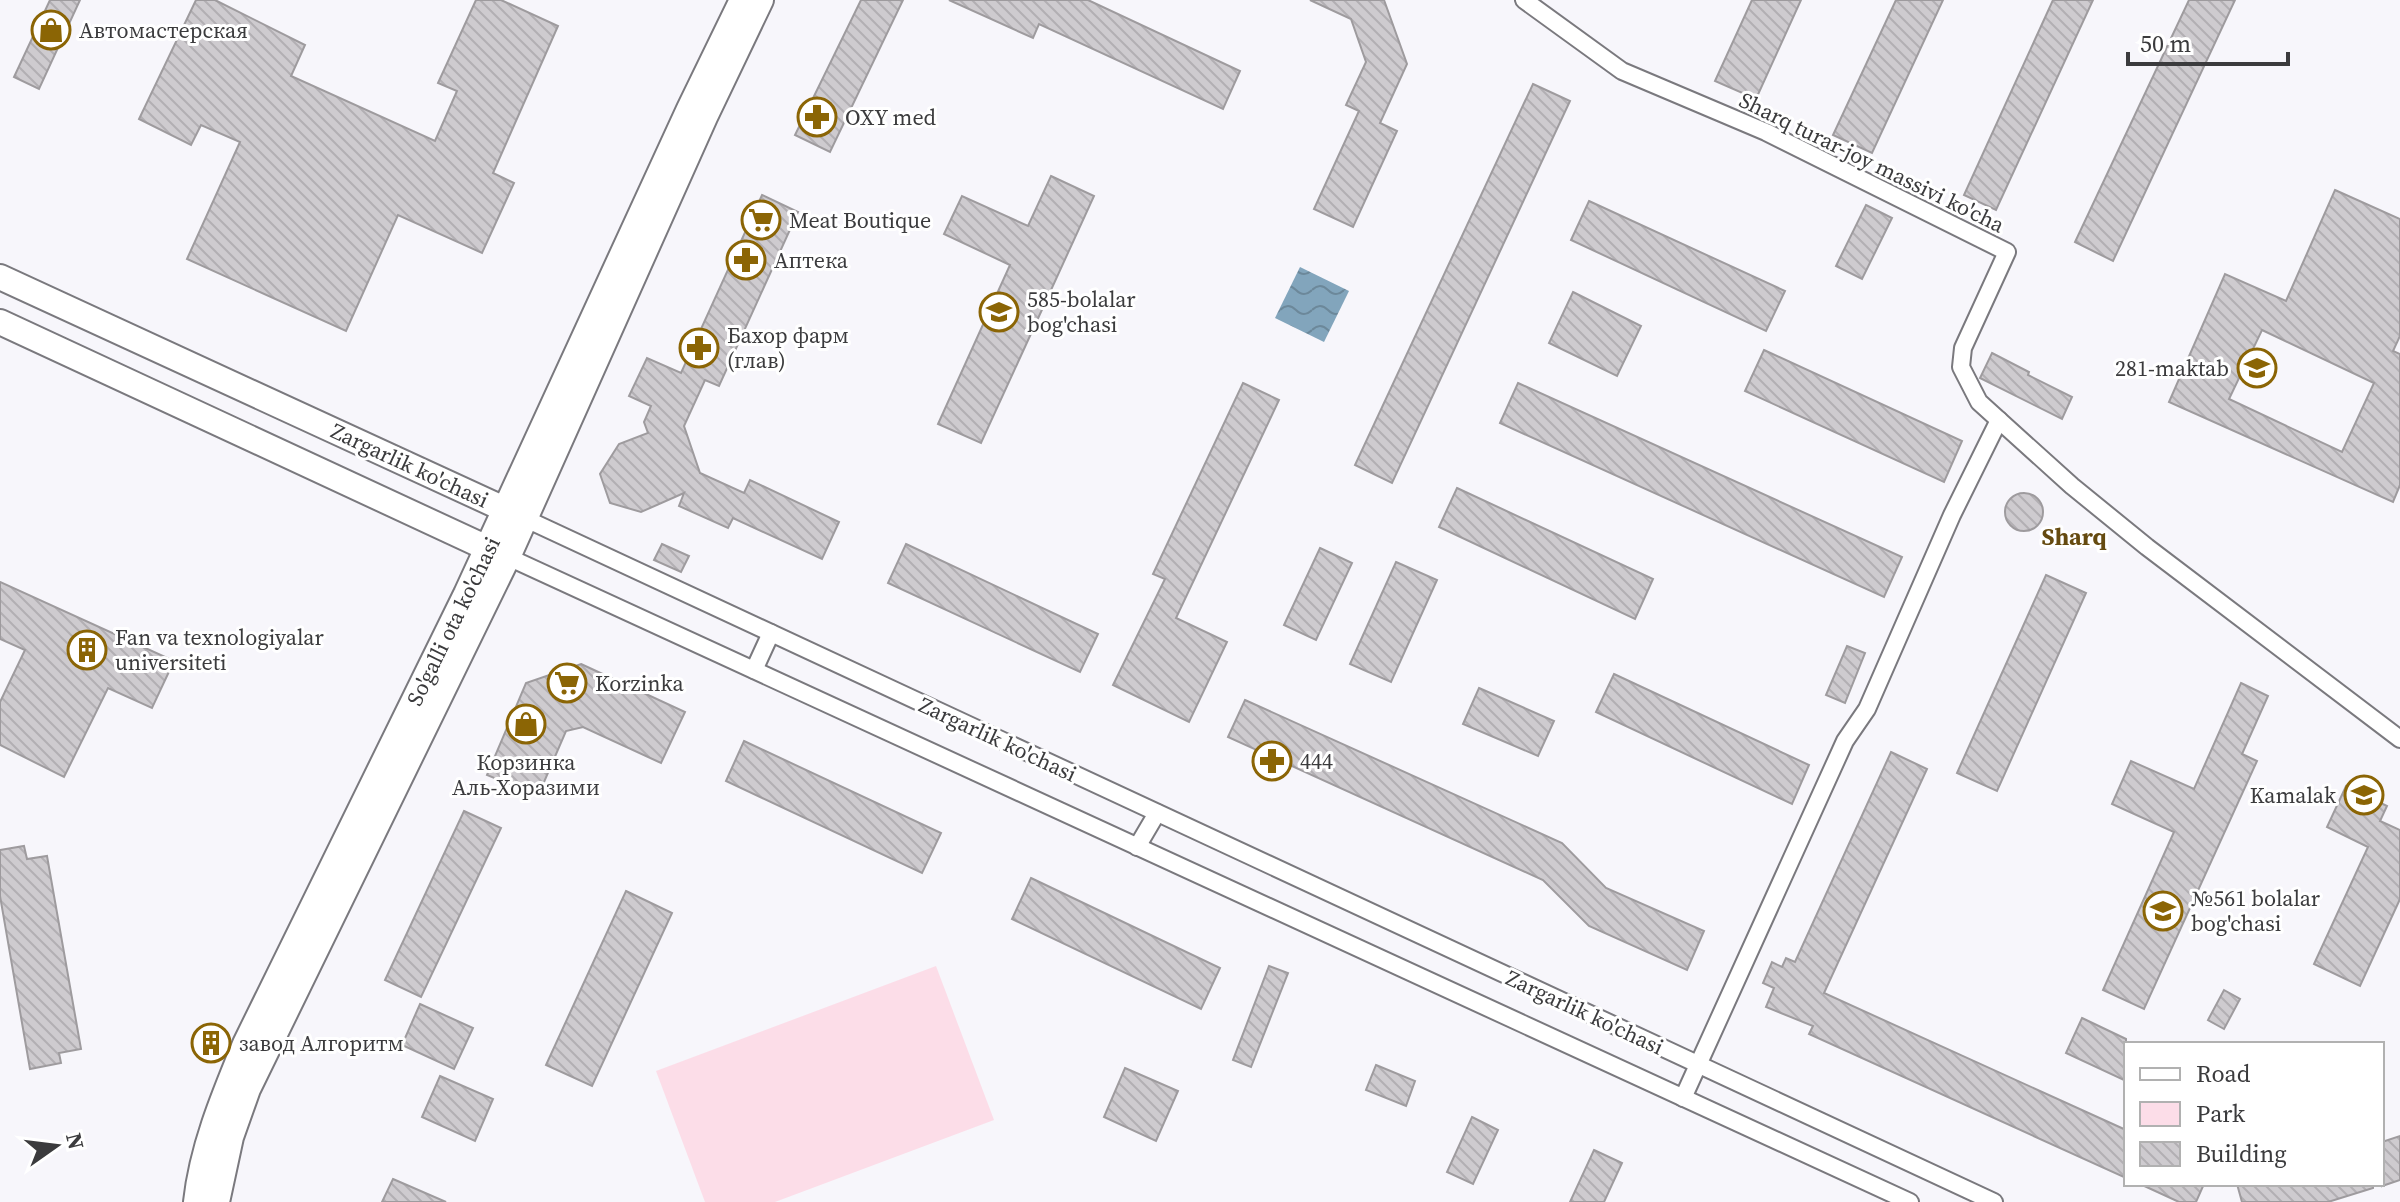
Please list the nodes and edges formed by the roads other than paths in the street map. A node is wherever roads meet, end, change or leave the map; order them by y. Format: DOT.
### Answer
graph roads {
  1 [pos="742,0"];
  2 [pos="761,0"];
  3 [pos="1524,0"];
  4 [pos="0,277"];
  5 [pos="0,322"];
  6 [pos="1999,420"];
  7 [pos="516,514"];
  8 [pos="498,553"];
  9 [pos="771,633"];
  10 [pos="754,670"];
  11 [pos="2400,739"];
  12 [pos="1157,813"];
  13 [pos="1137,847"];
  14 [pos="1698,1064"];
  15 [pos="1683,1098"];
  16 [pos="196,1202"];
  17 [pos="217,1202"];
  18 [pos="1910,1202"];
  19 [pos="1994,1202"];
  1 -- 7 [label="main road, So'galli ota ko'chasi"];
  2 -- 7 [label="main road, So'galli ota ko'chasi"];
  3 -- 6 [label="street, Sharq turar-joy massivi ko'cha"];
  4 -- 7 [label="main road, Zargarlik ko'chasi"];
  5 -- 8 [label="main road, Zargarlik ko'chasi"];
  6 -- 11 [label="street, Sharq turar-joy massivi ko'cha"];
  6 -- 14 [label="street"];
  7 -- 8 [label="main road, So'galli ota ko'chasi"];
  7 -- 9 [label="street, Zargarlik ko'chasi"];
  8 -- 10 [label="street, Zargarlik ko'chasi"];
  8 -- 16 [label="main road, So'galli ota ko'chasi"];
  8 -- 17 [label="main road, So'galli ota ko'chasi"];
  9 -- 10 [label="street"];
  9 -- 12 [label="street, Zargarlik ko'chasi"];
  10 -- 13 [label="street, Zargarlik ko'chasi"];
  12 -- 13 [label="street"];
  12 -- 14 [label="street, Zargarlik ko'chasi"];
  13 -- 15 [label="street, Zargarlik ko'chasi"];
  14 -- 15 [label="street"];
  14 -- 19 [label="street, Zargarlik ko'chasi"];
  15 -- 18 [label="street, Zargarlik ko'chasi"];
}
